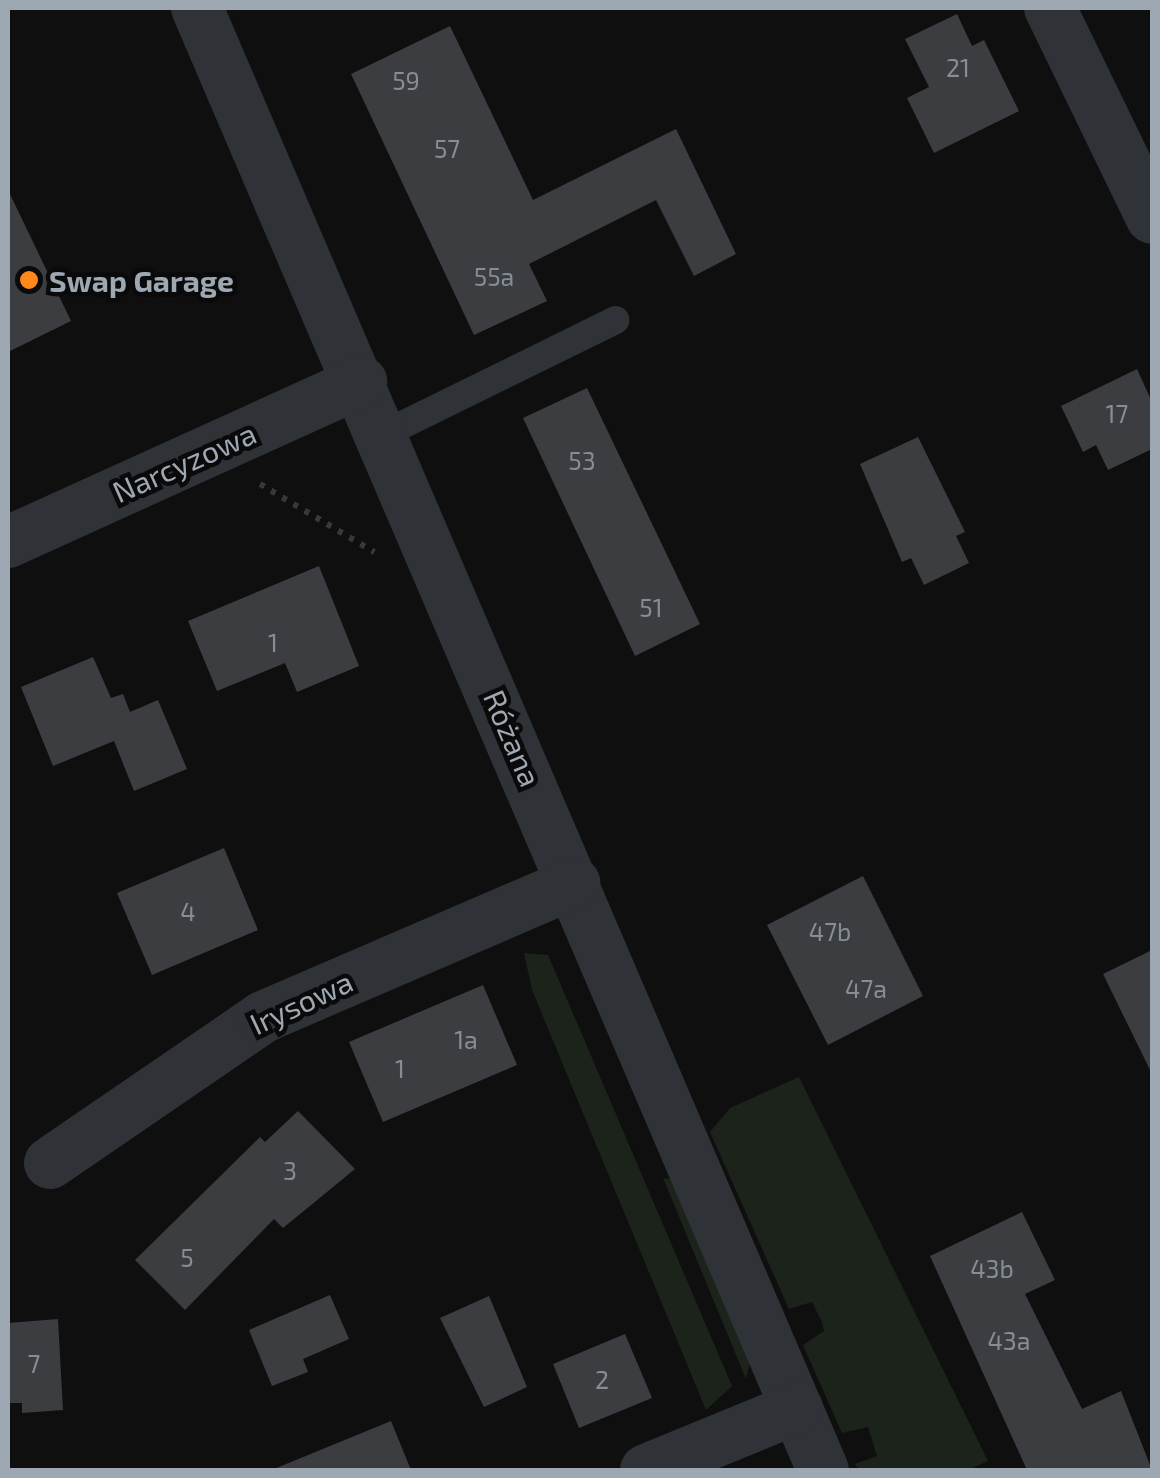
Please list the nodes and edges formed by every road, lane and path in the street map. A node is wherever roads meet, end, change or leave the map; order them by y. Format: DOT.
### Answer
graph roads {
  1 [pos="197,8"];
  2 [pos="1050,8"];
  3 [pos="1152,218"];
  4 [pos="616,320"];
  5 [pos="361,382"];
  6 [pos="384,434"];
  7 [pos="255,481"];
  8 [pos="8,542"];
  9 [pos="389,560"];
  10 [pos="574,883"];
  11 [pos="50,1163"];
  12 [pos="798,1408"];
  13 [pos="646,1470"];
  14 [pos="823,1470"];
  1 -- 5 [label="street, Różana"];
  2 -- 3 [label="street"];
  4 -- 6 [label="lane"];
  5 -- 6 [label="street, Różana"];
  5 -- 8 [label="street, Narcyzowa"];
  6 -- 10 [label="street, Różana"];
  7 -- 9 [label="path"];
  10 -- 11 [label="street, Irysowa"];
  10 -- 12 [label="street, Różana"];
  12 -- 13 [label="street"];
  12 -- 14 [label="street, Różana"];
}
